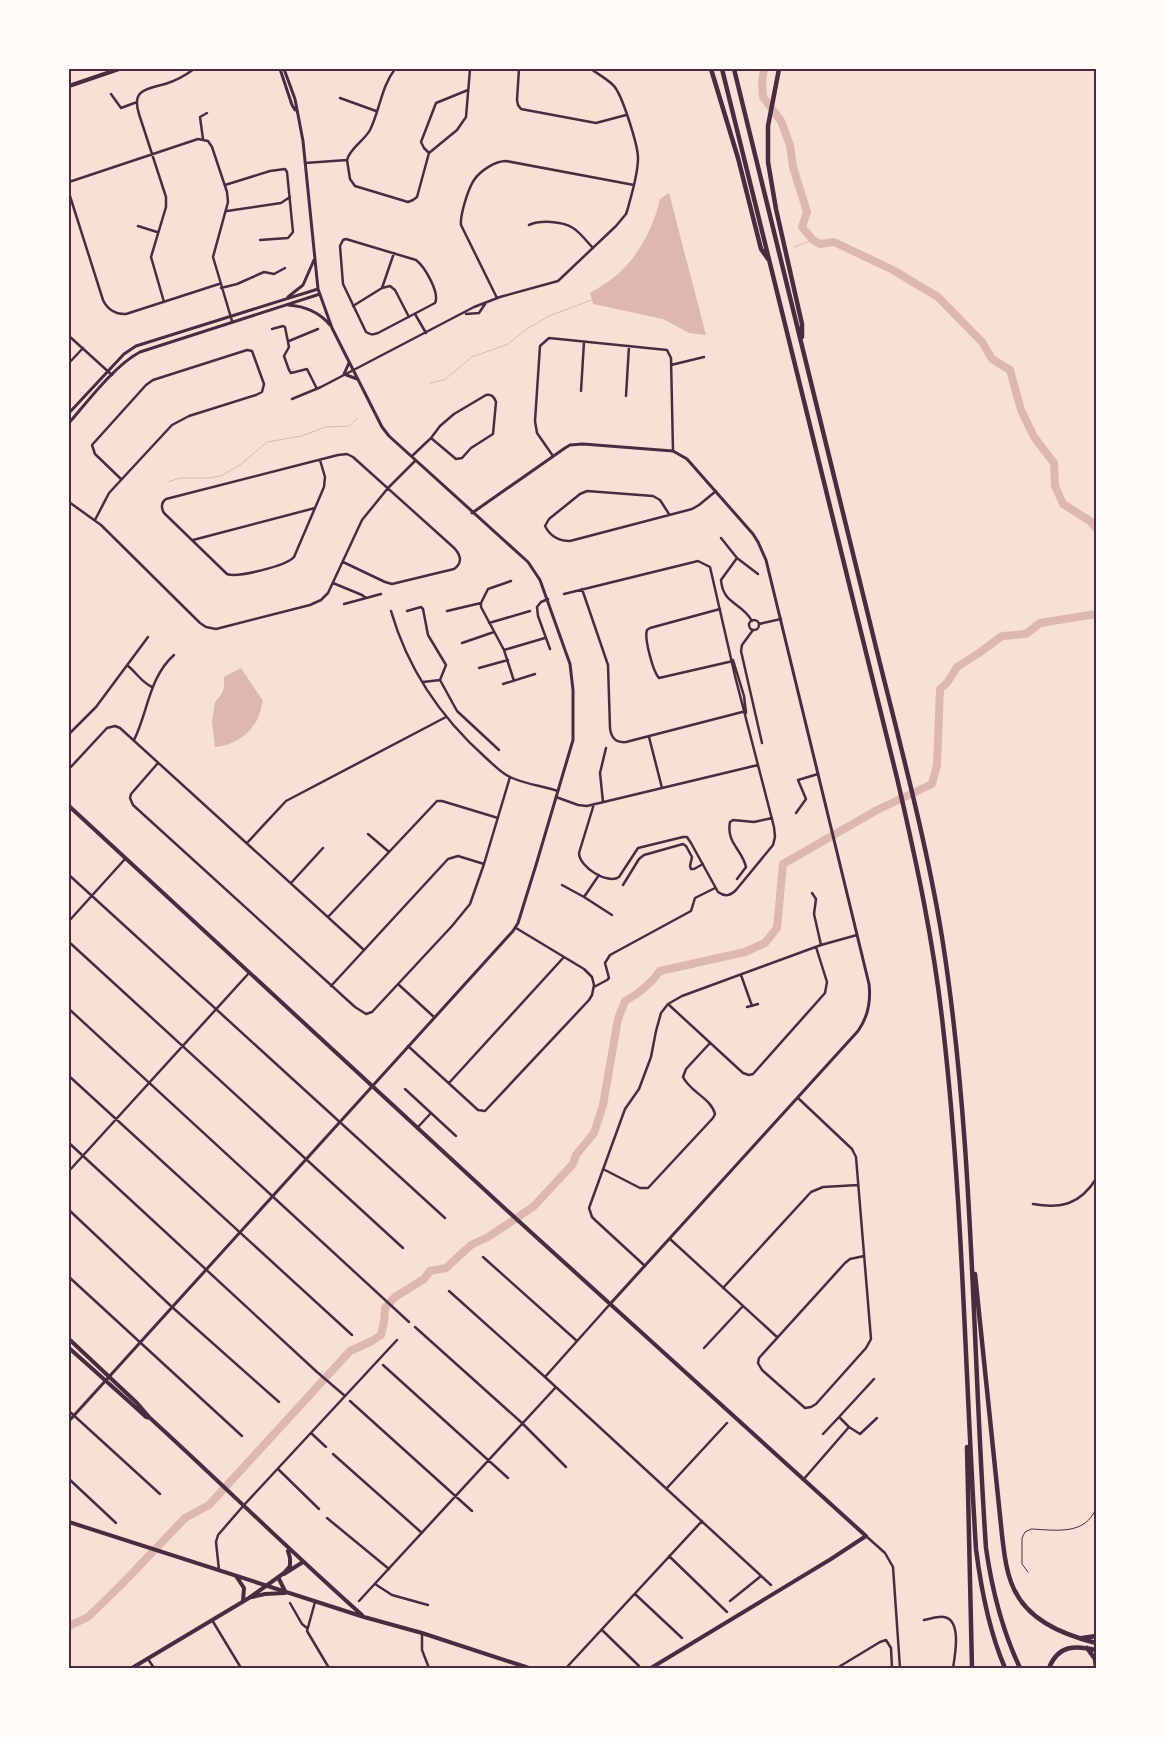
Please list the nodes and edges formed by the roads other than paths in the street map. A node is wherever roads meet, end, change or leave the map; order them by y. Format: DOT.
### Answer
graph roads {
  1 [pos="119,69"];
  2 [pos="194,69"];
  3 [pos="280,69"];
  4 [pos="284,69"];
  5 [pos="394,69"];
  6 [pos="470,69"];
  7 [pos="519,69"];
  8 [pos="591,69"];
  9 [pos="711,69"];
  10 [pos="722,69"];
  11 [pos="734,69"];
  12 [pos="779,69"];
  13 [pos="69,86"];
  14 [pos="468,90"];
  15 [pos="111,94"];
  16 [pos="340,98"];
  17 [pos="136,102"];
  18 [pos="376,111"];
  19 [pos="207,113"];
  20 [pos="297,113"];
  21 [pos="626,115"];
  22 [pos="203,139"];
  23 [pos="429,153"];
  24 [pos="152,154"];
  25 [pos="347,160"];
  26 [pos="305,163"];
  27 [pos="69,182"];
  28 [pos="225,185"];
  29 [pos="634,185"];
  30 [pos="69,193"];
  31 [pos="290,197"];
  32 [pos="281,203"];
  33 [pos="290,208"];
  34 [pos="227,210"];
  35 [pos="528,225"];
  36 [pos="138,226"];
  37 [pos="157,232"];
  38 [pos="260,240"];
  39 [pos="594,248"];
  40 [pos="394,253"];
  41 [pos="314,259"];
  42 [pos="769,260"];
  43 [pos="285,268"];
  44 [pos="220,284"];
  45 [pos="221,288"];
  46 [pos="318,288"];
  47 [pos="382,288"];
  48 [pos="320,294"];
  49 [pos="497,298"];
  50 [pos="281,301"];
  51 [pos="164,302"];
  52 [pos="486,302"];
  53 [pos="285,305"];
  54 [pos="353,306"];
  55 [pos="465,313"];
  56 [pos="416,314"];
  57 [pos="230,316"];
  58 [pos="409,318"];
  59 [pos="232,321"];
  60 [pos="318,328"];
  61 [pos="332,328"];
  62 [pos="272,329"];
  63 [pos="426,333"];
  64 [pos="69,336"];
  65 [pos="289,341"];
  66 [pos="801,341"];
  67 [pos="584,342"];
  68 [pos="629,346"];
  69 [pos="83,348"];
  70 [pos="704,357"];
  71 [pos="349,362"];
  72 [pos="69,364"];
  73 [pos="671,365"];
  74 [pos="353,370"];
  75 [pos="107,371"];
  76 [pos="344,374"];
  77 [pos="112,375"];
  78 [pos="358,379"];
  79 [pos="317,390"];
  80 [pos="581,391"];
  81 [pos="626,396"];
  82 [pos="292,399"];
  83 [pos="69,413"];
  84 [pos="69,423"];
  85 [pos="431,438"];
  86 [pos="673,451"];
  87 [pos="553,456"];
  88 [pos="410,457"];
  89 [pos="320,460"];
  90 [pos="415,461"];
  91 [pos="121,479"];
  92 [pos="388,488"];
  93 [pos="716,491"];
  94 [pos="69,502"];
  95 [pos="315,508"];
  96 [pos="472,513"];
  97 [pos="669,514"];
  98 [pos="96,520"];
  99 [pos="721,538"];
  100 [pos="193,540"];
  101 [pos="736,558"];
  102 [pos="343,562"];
  103 [pos="758,574"];
  104 [pos="511,581"];
  105 [pos="333,583"];
  106 [pos="582,589"];
  107 [pos="381,594"];
  108 [pos="564,594"];
  109 [pos="366,598"];
  110 [pos="548,599"];
  111 [pos="481,603"];
  112 [pos="344,604"];
  113 [pos="720,609"];
  114 [pos="407,610"];
  115 [pos="530,610"];
  116 [pos="391,611"];
  117 [pos="448,611"];
  118 [pos="781,619"];
  119 [pos="752,621"];
  120 [pos="489,623"];
  121 [pos="759,624"];
  122 [pos="754,630"];
  123 [pos="494,632"];
  124 [pos="148,636"];
  125 [pos="546,638"];
  126 [pos="462,642"];
  127 [pos="550,649"];
  128 [pos="504,650"];
  129 [pos="174,655"];
  130 [pos="508,660"];
  131 [pos="733,660"];
  132 [pos="127,666"];
  133 [pos="479,668"];
  134 [pos="535,674"];
  135 [pos="440,680"];
  136 [pos="514,680"];
  137 [pos="423,682"];
  138 [pos="503,684"];
  139 [pos="152,687"];
  140 [pos="746,712"];
  141 [pos="446,717"];
  142 [pos="69,734"];
  143 [pos="650,736"];
  144 [pos="134,740"];
  145 [pos="762,743"];
  146 [pos="606,748"];
  147 [pos="498,750"];
  148 [pos="158,763"];
  149 [pos="758,765"];
  150 [pos="69,769"];
  151 [pos="818,774"];
  152 [pos="510,777"];
  153 [pos="662,788"];
  154 [pos="558,790"];
  155 [pos="556,797"];
  156 [pos="603,802"];
  157 [pos="594,804"];
  158 [pos="69,806"];
  159 [pos="796,813"];
  160 [pos="498,818"];
  161 [pos="772,818"];
  162 [pos="368,834"];
  163 [pos="247,843"];
  164 [pos="323,848"];
  165 [pos="389,851"];
  166 [pos="125,859"];
  167 [pos="484,864"];
  168 [pos="703,864"];
  169 [pos="69,874"];
  170 [pos="599,875"];
  171 [pos="737,879"];
  172 [pos="291,883"];
  173 [pos="562,885"];
  174 [pos="623,886"];
  175 [pos="715,888"];
  176 [pos="812,893"];
  177 [pos="92,896"];
  178 [pos="584,897"];
  179 [pos="612,915"];
  180 [pos="328,917"];
  181 [pos="69,921"];
  182 [pos="516,928"];
  183 [pos="857,935"];
  184 [pos="69,942"];
  185 [pos="821,945"];
  186 [pos="816,947"];
  187 [pos="364,950"];
  188 [pos="564,957"];
  189 [pos="249,973"];
  190 [pos="741,975"];
  191 [pos="398,984"];
  192 [pos="331,986"];
  193 [pos="594,987"];
  194 [pos="668,1004"];
  195 [pos="758,1004"];
  196 [pos="752,1006"];
  197 [pos="747,1008"];
  198 [pos="69,1009"];
  199 [pos="216,1010"];
  200 [pos="434,1017"];
  201 [pos="710,1043"];
  202 [pos="183,1046"];
  203 [pos="408,1046"];
  204 [pos="69,1076"];
  205 [pos="150,1083"];
  206 [pos="448,1083"];
  207 [pos="373,1086"];
  208 [pos="405,1089"];
  209 [pos="798,1098"];
  210 [pos="431,1113"];
  211 [pos="116,1119"];
  212 [pos="341,1122"];
  213 [pos="418,1127"];
  214 [pos="456,1136"];
  215 [pos="69,1143"];
  216 [pos="83,1156"];
  217 [pos="307,1159"];
  218 [pos="603,1169"];
  219 [pos="69,1171"];
  220 [pos="1096,1179"];
  221 [pos="858,1185"];
  222 [pos="273,1197"];
  223 [pos="1033,1204"];
  224 [pos="69,1210"];
  225 [pos="445,1218"];
  226 [pos="970,1228"];
  227 [pos="240,1232"];
  228 [pos="670,1239"];
  229 [pos="403,1248"];
  230 [pos="864,1256"];
  231 [pos="483,1257"];
  232 [pos="645,1266"];
  233 [pos="207,1269"];
  234 [pos="69,1277"];
  235 [pos="723,1288"];
  236 [pos="448,1292"];
  237 [pos="611,1303"];
  238 [pos="742,1306"];
  239 [pos="172,1307"];
  240 [pos="409,1322"];
  241 [pos="416,1327"];
  242 [pos="352,1335"];
  243 [pos="777,1337"];
  244 [pos="69,1340"];
  245 [pos="396,1340"];
  246 [pos="577,1341"];
  247 [pos="140,1342"];
  248 [pos="69,1348"];
  249 [pos="704,1348"];
  250 [pos="383,1365"];
  251 [pos="545,1376"];
  252 [pos="109,1377"];
  253 [pos="874,1379"];
  254 [pos="105,1380"];
  255 [pos="556,1387"];
  256 [pos="344,1396"];
  257 [pos="968,1398"];
  258 [pos="350,1401"];
  259 [pos="279,1402"];
  260 [pos="69,1411"];
  261 [pos="74,1416"];
  262 [pos="839,1417"];
  263 [pos="150,1418"];
  264 [pos="877,1418"];
  265 [pos="69,1421"];
  266 [pos="522,1423"];
  267 [pos="727,1423"];
  268 [pos="849,1427"];
  269 [pos="311,1433"];
  270 [pos="823,1434"];
  271 [pos="242,1436"];
  272 [pos="326,1447"];
  273 [pos="333,1454"];
  274 [pos="489,1459"];
  275 [pos="566,1467"];
  276 [pos="278,1470"];
  277 [pos="508,1478"];
  278 [pos="69,1479"];
  279 [pos="803,1480"];
  280 [pos="667,1488"];
  281 [pos="160,1494"];
  282 [pos="456,1496"];
  283 [pos="244,1505"];
  284 [pos="1096,1508"];
  285 [pos="319,1509"];
  286 [pos="472,1511"];
  287 [pos="327,1518"];
  288 [pos="702,1521"];
  289 [pos="69,1522"];
  290 [pos="116,1523"];
  291 [pos="422,1533"];
  292 [pos="866,1536"];
  293 [pos="288,1548"];
  294 [pos="669,1556"];
  295 [pos="303,1562"];
  296 [pos="219,1570"];
  297 [pos="389,1570"];
  298 [pos="1028,1572"];
  299 [pos="235,1576"];
  300 [pos="280,1576"];
  301 [pos="761,1576"];
  302 [pos="375,1584"];
  303 [pos="771,1585"];
  304 [pos="267,1586"];
  305 [pos="286,1592"];
  306 [pos="635,1594"];
  307 [pos="249,1598"];
  308 [pos="243,1601"];
  309 [pos="316,1601"];
  310 [pos="359,1601"];
  311 [pos="730,1601"];
  312 [pos="290,1603"];
  313 [pos="428,1605"];
  314 [pos="727,1612"];
  315 [pos="364,1617"];
  316 [pos="212,1620"];
  317 [pos="924,1620"];
  318 [pos="307,1628"];
  319 [pos="602,1630"];
  320 [pos="422,1633"];
  321 [pos="1096,1636"];
  322 [pos="682,1638"];
  323 [pos="1078,1638"];
  324 [pos="1096,1642"];
  325 [pos="1086,1648"];
  326 [pos="1096,1650"];
  327 [pos="148,1659"];
  328 [pos="639,1666"];
  329 [pos="132,1668"];
  330 [pos="154,1668"];
  331 [pos="241,1668"];
  332 [pos="329,1668"];
  333 [pos="428,1668"];
  334 [pos="530,1668"];
  335 [pos="567,1668"];
  336 [pos="651,1668"];
  337 [pos="837,1668"];
  338 [pos="892,1668"];
  339 [pos="900,1668"];
  340 [pos="953,1668"];
  341 [pos="972,1668"];
  342 [pos="1005,1668"];
  343 [pos="1020,1668"];
  344 [pos="1049,1668"];
  345 [pos="1096,1668"];
  1 -- 13 [label="main road"];
  2 -- 17 [label="street"];
  3 -- 20 [label="street"];
  4 -- 20 [label="street"];
  5 -- 18 [label="street"];
  6 -- 14 [label="street"];
  7 -- 21 [label="street"];
  8 -- 21 [label="street"];
  9 -- 42 [label="highway"];
  10 -- 42 [label="highway"];
  11 -- 66 [label="highway"];
  12 -- 66 [label="highway"];
  14 -- 23 [label="street"];
  14 -- 23 [label="street"];
  15 -- 17 [label="street"];
  16 -- 18 [label="street"];
  17 -- 24 [label="street"];
  18 -- 25 [label="street"];
  19 -- 22 [label="street"];
  20 -- 26 [label="street"];
  21 -- 29 [label="street"];
  22 -- 24 [label="street"];
  22 -- 28 [label="street"];
  23 -- 25 [label="street"];
  24 -- 27 [label="street"];
  24 -- 37 [label="street"];
  25 -- 26 [label="street"];
  26 -- 41 [label="street"];
  28 -- 31 [label="street"];
  28 -- 34 [label="street"];
  29 -- 39 [label="street"];
  29 -- 49 [label="street"];
  30 -- 51 [label="street"];
  31 -- 32 [label="street"];
  31 -- 33 [label="street"];
  32 -- 33 [label="street"];
  32 -- 34 [label="street"];
  33 -- 38 [label="street"];
  34 -- 44 [label="street"];
  35 -- 39 [label="street"];
  36 -- 37 [label="street"];
  37 -- 51 [label="street"];
  39 -- 49 [label="street"];
  40 -- 47 [label="street"];
  40 -- 54 [label="street"];
  40 -- 56 [label="street"];
  41 -- 46 [label="street"];
  41 -- 50 [label="street"];
  42 -- 257 [label="highway"];
  43 -- 45 [label="street"];
  44 -- 45 [label="street"];
  44 -- 51 [label="street"];
  45 -- 57 [label="street"];
  46 -- 48 [label="street"];
  46 -- 50 [label="street"];
  47 -- 54 [label="street"];
  47 -- 58 [label="street"];
  48 -- 53 [label="street"];
  48 -- 61 [label="street"];
  49 -- 52 [label="street"];
  50 -- 57 [label="street"];
  52 -- 55 [label="street"];
  52 -- 55 [label="street"];
  53 -- 59 [label="street"];
  53 -- 61 [label="street"];
  54 -- 58 [label="street"];
  55 -- 63 [label="street"];
  56 -- 58 [label="street"];
  56 -- 63 [label="street"];
  57 -- 59 [label="street"];
  57 -- 75 [label="street"];
  59 -- 77 [label="street"];
  60 -- 65 [label="street"];
  61 -- 71 [label="street"];
  62 -- 65 [label="street"];
  63 -- 74 [label="street"];
  64 -- 69 [label="street"];
  65 -- 79 [label="street"];
  66 -- 226 [label="highway"];
  67 -- 68 [label="street"];
  67 -- 80 [label="street"];
  67 -- 87 [label="street"];
  68 -- 73 [label="street"];
  68 -- 81 [label="street"];
  69 -- 72 [label="street"];
  69 -- 75 [label="street"];
  70 -- 73 [label="street"];
  71 -- 74 [label="street"];
  71 -- 76 [label="street"];
  73 -- 86 [label="street"];
  74 -- 76 [label="street"];
  74 -- 78 [label="street"];
  75 -- 77 [label="street"];
  75 -- 83 [label="street"];
  76 -- 78 [label="street"];
  76 -- 79 [label="street"];
  77 -- 84 [label="street"];
  78 -- 88 [label="street"];
  79 -- 82 [label="street"];
  85 -- 85 [label="street"];
  85 -- 88 [label="street"];
  86 -- 87 [label="street"];
  86 -- 93 [label="street"];
  87 -- 96 [label="street"];
  88 -- 90 [label="street"];
  89 -- 92 [label="street"];
  89 -- 95 [label="street"];
  89 -- 100 [label="street"];
  90 -- 92 [label="street"];
  90 -- 96 [label="street"];
  91 -- 91 [label="street"];
  91 -- 98 [label="street"];
  92 -- 102 [label="street"];
  92 -- 102 [label="street"];
  93 -- 97 [label="street"];
  93 -- 118 [label="street"];
  94 -- 98 [label="street"];
  95 -- 100 [label="street"];
  95 -- 100 [label="street"];
  96 -- 110 [label="street"];
  97 -- 97 [label="street"];
  98 -- 105 [label="street"];
  99 -- 101 [label="street"];
  101 -- 103 [label="street"];
  101 -- 119 [label="street"];
  102 -- 105 [label="street"];
  104 -- 111 [label="street"];
  105 -- 109 [label="street"];
  106 -- 108 [label="street"];
  106 -- 113 [label="street"];
  106 -- 143 [label="street"];
  107 -- 109 [label="street"];
  109 -- 112 [label="street"];
  110 -- 125 [label="street"];
  110 -- 154 [label="street"];
  111 -- 117 [label="street"];
  111 -- 120 [label="street"];
  113 -- 131 [label="street"];
  113 -- 131 [label="street"];
  114 -- 135 [label="street"];
  115 -- 120 [label="street"];
  116 -- 137 [label="street"];
  118 -- 121 [label="street"];
  118 -- 151 [label="street"];
  119 -- 121 [label="street"];
  119 -- 122 [label="street"];
  120 -- 123 [label="street"];
  121 -- 122 [label="street"];
  122 -- 145 [label="street"];
  123 -- 126 [label="street"];
  123 -- 128 [label="street"];
  124 -- 132 [label="street"];
  125 -- 127 [label="street"];
  125 -- 128 [label="street"];
  128 -- 130 [label="street"];
  129 -- 139 [label="street"];
  130 -- 133 [label="street"];
  130 -- 136 [label="street"];
  131 -- 140 [label="street"];
  132 -- 139 [label="street"];
  132 -- 142 [label="street"];
  134 -- 136 [label="street"];
  135 -- 137 [label="street"];
  135 -- 147 [label="street"];
  136 -- 138 [label="street"];
  137 -- 141 [label="street"];
  139 -- 144 [label="street"];
  140 -- 143 [label="street"];
  140 -- 149 [label="street"];
  141 -- 152 [label="street"];
  141 -- 163 [label="street"];
  143 -- 153 [label="street"];
  144 -- 148 [label="street"];
  144 -- 150 [label="street"];
  146 -- 156 [label="street"];
  148 -- 163 [label="street"];
  148 -- 192 [label="street"];
  149 -- 153 [label="street"];
  149 -- 161 [label="street"];
  151 -- 159 [label="street"];
  151 -- 183 [label="street"];
  152 -- 154 [label="street"];
  152 -- 160 [label="street"];
  153 -- 156 [label="street"];
  154 -- 155 [label="street"];
  155 -- 157 [label="street"];
  155 -- 182 [label="street"];
  156 -- 157 [label="street"];
  157 -- 170 [label="street"];
  158 -- 166 [label="main road"];
  160 -- 165 [label="street"];
  160 -- 167 [label="street"];
  161 -- 171 [label="street"];
  161 -- 175 [label="street"];
  162 -- 165 [label="street"];
  163 -- 172 [label="street"];
  164 -- 172 [label="street"];
  165 -- 180 [label="street"];
  166 -- 177 [label="street"];
  166 -- 189 [label="main road"];
  167 -- 187 [label="street"];
  167 -- 191 [label="street"];
  168 -- 170 [label="street"];
  168 -- 174 [label="street"];
  168 -- 175 [label="street"];
  169 -- 177 [label="street"];
  170 -- 178 [label="street"];
  172 -- 180 [label="street"];
  173 -- 178 [label="street"];
  175 -- 193 [label="street"];
  176 -- 185 [label="street"];
  177 -- 181 [label="street"];
  177 -- 199 [label="street"];
  178 -- 179 [label="street"];
  180 -- 187 [label="street"];
  182 -- 188 [label="street"];
  182 -- 200 [label="street"];
  183 -- 185 [label="street"];
  183 -- 209 [label="street"];
  184 -- 202 [label="street"];
  185 -- 186 [label="street"];
  186 -- 190 [label="street"];
  186 -- 201 [label="street"];
  187 -- 192 [label="street"];
  188 -- 193 [label="street"];
  188 -- 206 [label="street"];
  189 -- 199 [label="street"];
  189 -- 207 [label="main road"];
  190 -- 194 [label="street"];
  190 -- 196 [label="street"];
  191 -- 192 [label="street"];
  191 -- 200 [label="street"];
  193 -- 206 [label="street"];
  194 -- 201 [label="street"];
  194 -- 218 [label="street"];
  195 -- 196 [label="street"];
  196 -- 197 [label="street"];
  198 -- 205 [label="street"];
  199 -- 202 [label="street"];
  199 -- 212 [label="street"];
  200 -- 203 [label="street"];
  201 -- 218 [label="street"];
  202 -- 205 [label="street"];
  202 -- 217 [label="street"];
  203 -- 206 [label="street"];
  203 -- 207 [label="street"];
  204 -- 211 [label="street"];
  205 -- 211 [label="street"];
  205 -- 222 [label="street"];
  207 -- 212 [label="street"];
  207 -- 213 [label="main road"];
  208 -- 210 [label="street"];
  209 -- 221 [label="street"];
  209 -- 228 [label="street"];
  210 -- 213 [label="street"];
  210 -- 214 [label="street"];
  211 -- 216 [label="street"];
  211 -- 227 [label="street"];
  212 -- 217 [label="street"];
  212 -- 225 [label="street"];
  213 -- 237 [label="main road"];
  215 -- 216 [label="street"];
  216 -- 219 [label="street"];
  216 -- 233 [label="street"];
  217 -- 222 [label="street"];
  217 -- 229 [label="street"];
  218 -- 232 [label="street"];
  220 -- 223 [label="street"];
  221 -- 230 [label="street"];
  221 -- 235 [label="street"];
  222 -- 227 [label="street"];
  222 -- 240 [label="street"];
  224 -- 239 [label="street"];
  226 -- 323 [label="highway"];
  226 -- 343 [label="highway"];
  227 -- 233 [label="street"];
  227 -- 242 [label="street"];
  228 -- 232 [label="street"];
  228 -- 235 [label="street"];
  230 -- 243 [label="street"];
  230 -- 243 [label="street"];
  231 -- 246 [label="street"];
  232 -- 237 [label="street"];
  233 -- 239 [label="street"];
  233 -- 256 [label="street"];
  234 -- 247 [label="street"];
  235 -- 238 [label="street"];
  236 -- 251 [label="street"];
  237 -- 246 [label="street"];
  237 -- 279 [label="main road"];
  238 -- 243 [label="street"];
  238 -- 249 [label="street"];
  239 -- 247 [label="street"];
  239 -- 259 [label="street"];
  241 -- 266 [label="street"];
  244 -- 252 [label="main road"];
  245 -- 256 [label="street"];
  246 -- 251 [label="street"];
  247 -- 252 [label="street"];
  247 -- 271 [label="street"];
  248 -- 254 [label="main road"];
  250 -- 274 [label="street"];
  251 -- 255 [label="street"];
  252 -- 254 [label="street"];
  252 -- 263 [label="main road"];
  253 -- 262 [label="street"];
  254 -- 261 [label="street"];
  254 -- 263 [label="main road"];
  255 -- 266 [label="street"];
  255 -- 280 [label="street"];
  256 -- 269 [label="street"];
  257 -- 341 [label="highway"];
  257 -- 342 [label="highway"];
  258 -- 282 [label="street"];
  260 -- 261 [label="street"];
  261 -- 265 [label="street"];
  261 -- 281 [label="street"];
  262 -- 268 [label="street"];
  262 -- 270 [label="street"];
  263 -- 283 [label="main road"];
  264 -- 268 [label="street"];
  266 -- 274 [label="street"];
  266 -- 275 [label="street"];
  267 -- 280 [label="street"];
  268 -- 279 [label="street"];
  269 -- 272 [label="street"];
  269 -- 276 [label="street"];
  273 -- 291 [label="street"];
  274 -- 277 [label="street"];
  274 -- 282 [label="street"];
  276 -- 283 [label="street"];
  276 -- 285 [label="street"];
  278 -- 290 [label="street"];
  279 -- 292 [label="main road"];
  280 -- 288 [label="street"];
  282 -- 286 [label="street"];
  282 -- 291 [label="street"];
  283 -- 293 [label="main road"];
  283 -- 296 [label="street"];
  284 -- 298 [label="lane"];
  287 -- 297 [label="street"];
  288 -- 294 [label="street"];
  288 -- 301 [label="street"];
  289 -- 296 [label="main road"];
  291 -- 297 [label="street"];
  292 -- 336 [label="main road"];
  292 -- 339 [label="street"];
  293 -- 295 [label="main road"];
  293 -- 300 [label="main road"];
  294 -- 306 [label="street"];
  294 -- 314 [label="street"];
  295 -- 300 [label="main road"];
  295 -- 315 [label="main road"];
  296 -- 299 [label="main road"];
  297 -- 302 [label="street"];
  299 -- 304 [label="main road"];
  299 -- 308 [label="main road"];
  300 -- 304 [label="main road"];
  300 -- 305 [label="main road"];
  301 -- 303 [label="street"];
  301 -- 311 [label="street"];
  302 -- 310 [label="street"];
  302 -- 313 [label="street"];
  304 -- 305 [label="main road"];
  304 -- 307 [label="main road"];
  305 -- 307 [label="main road"];
  305 -- 309 [label="main road"];
  306 -- 319 [label="street"];
  306 -- 322 [label="street"];
  307 -- 308 [label="main road"];
  308 -- 316 [label="main road"];
  309 -- 315 [label="main road"];
  309 -- 318 [label="street"];
  312 -- 318 [label="street"];
  315 -- 320 [label="main road"];
  316 -- 327 [label="main road"];
  316 -- 331 [label="street"];
  317 -- 340 [label="street"];
  318 -- 332 [label="street"];
  319 -- 328 [label="street"];
  319 -- 335 [label="street"];
  320 -- 333 [label="street"];
  320 -- 334 [label="main road"];
  321 -- 323 [label="highway"];
  323 -- 324 [label="highway"];
  325 -- 326 [label="highway"];
  325 -- 344 [label="highway"];
  325 -- 345 [label="highway"];
  327 -- 329 [label="main road"];
  327 -- 330 [label="street"];
  337 -- 338 [label="street"];
}
